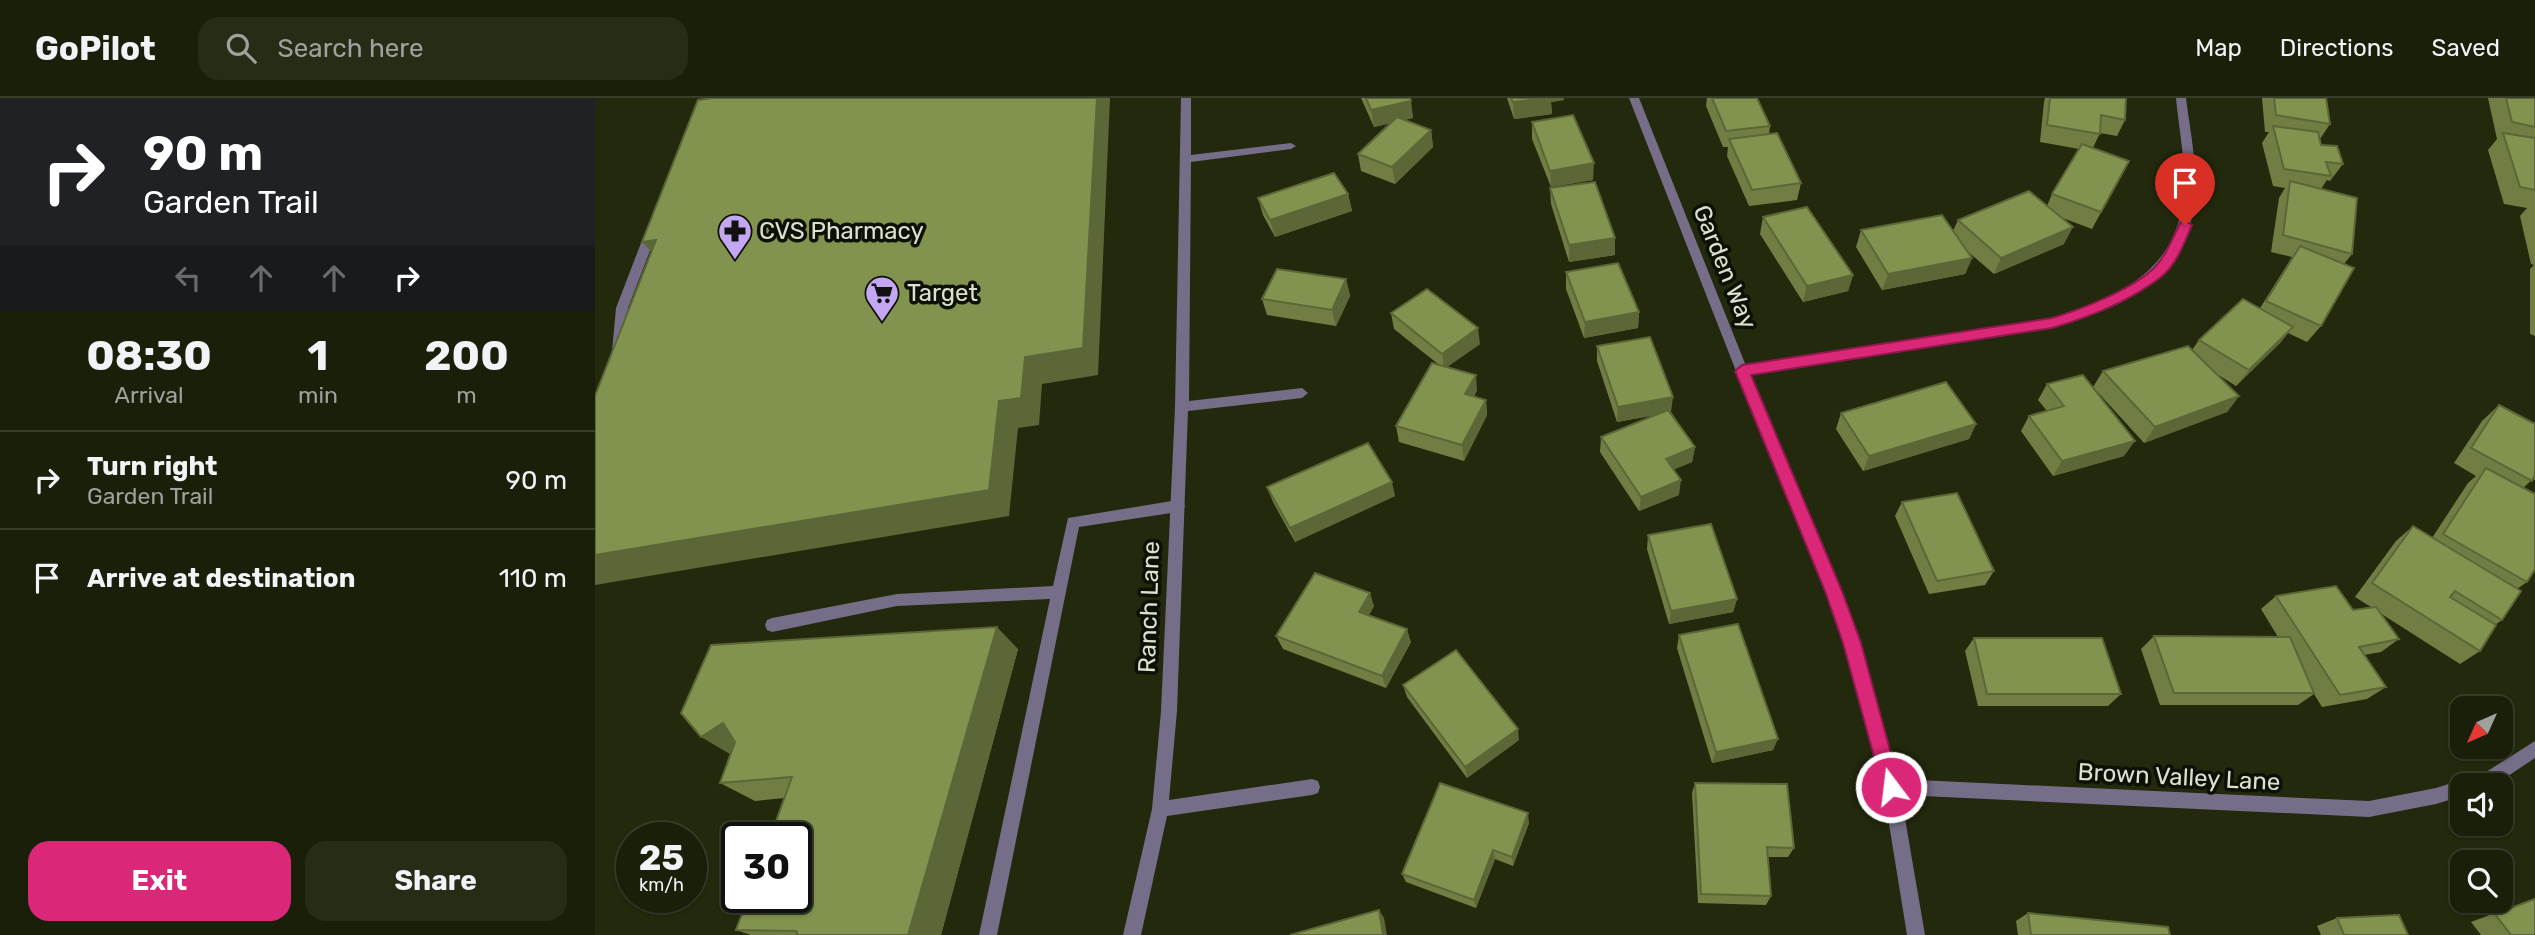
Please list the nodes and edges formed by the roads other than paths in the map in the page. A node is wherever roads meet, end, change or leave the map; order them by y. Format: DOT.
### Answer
graph roads {
  1 [pos="1186,98"];
  2 [pos="1634,98"];
  3 [pos="2181,98"];
  4 [pos="1291,146"];
  5 [pos="1188,159"];
  6 [pos="658,215"];
  7 [pos="616,363"];
  8 [pos="1742,371"];
  9 [pos="1302,393"];
  10 [pos="1182,407"];
  11 [pos="1178,506"];
  12 [pos="1060,592"];
  13 [pos="772,625"];
  14 [pos="2535,749"];
  15 [pos="2499,773"];
  16 [pos="1313,787"];
  17 [pos="1891,787"];
  18 [pos="2450,792"];
  19 [pos="1160,809"];
  20 [pos="988,935"];
  21 [pos="1132,935"];
  22 [pos="1916,935"];
  1 -- 5 [label="street, Ranch Lane"];
  2 -- 8 [label="street, Garden Way"];
  3 -- 8 [label="street"];
  4 -- 5 [label="street"];
  5 -- 10 [label="street, Ranch Lane"];
  6 -- 7 [label="street"];
  8 -- 17 [label="street, Garden Way"];
  9 -- 10 [label="street"];
  10 -- 11 [label="street, Ranch Lane"];
  11 -- 12 [label="street"];
  11 -- 19 [label="street, Ranch Lane"];
  12 -- 13 [label="street"];
  12 -- 20 [label="street"];
  14 -- 15 [label="street"];
  16 -- 19 [label="street"];
  17 -- 18 [label="street, Brown Valley Lane"];
  17 -- 22 [label="street, Garden Way"];
  19 -- 21 [label="street, Ranch Lane"];
}
